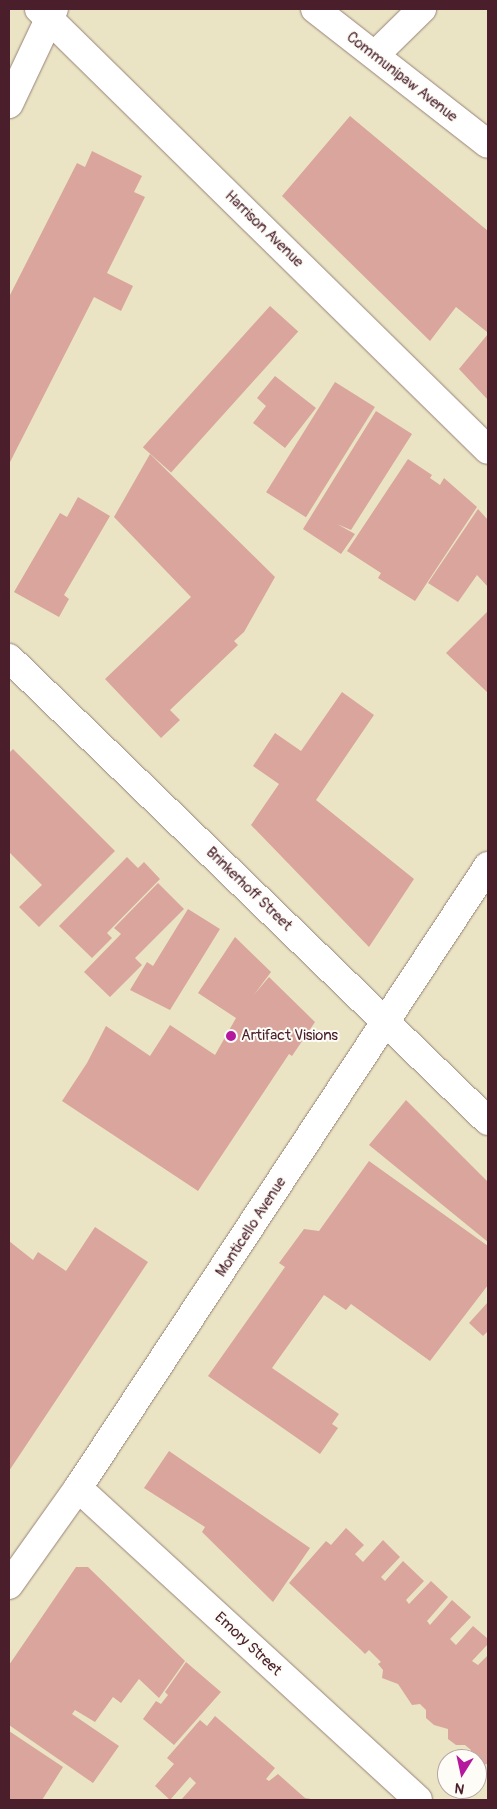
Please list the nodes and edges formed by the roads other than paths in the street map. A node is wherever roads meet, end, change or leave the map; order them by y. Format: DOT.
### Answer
graph roads {
  1 [pos="315,9"];
  2 [pos="422,9"];
  3 [pos="47,12"];
  4 [pos="374,55"];
  5 [pos="9,104"];
  6 [pos="488,144"];
  7 [pos="488,450"];
  8 [pos="9,658"];
  9 [pos="488,866"];
  10 [pos="387,1021"];
  11 [pos="488,1121"];
  12 [pos="78,1488"];
  13 [pos="9,1585"];
  14 [pos="418,1800"];
  1 -- 4 [label="street, Communipaw Avenue"];
  2 -- 4 [label="street"];
  3 -- 5 [label="street"];
  3 -- 7 [label="street, Harrison Avenue"];
  4 -- 6 [label="street, Communipaw Avenue"];
  8 -- 10 [label="street, Brinkerhoff Street"];
  9 -- 10 [label="street, Monticello Avenue"];
  10 -- 11 [label="street, Brinkerhoff Street"];
  10 -- 12 [label="street, Monticello Avenue"];
  12 -- 13 [label="street, Monticello Avenue"];
  12 -- 14 [label="street, Emory Street"];
}
